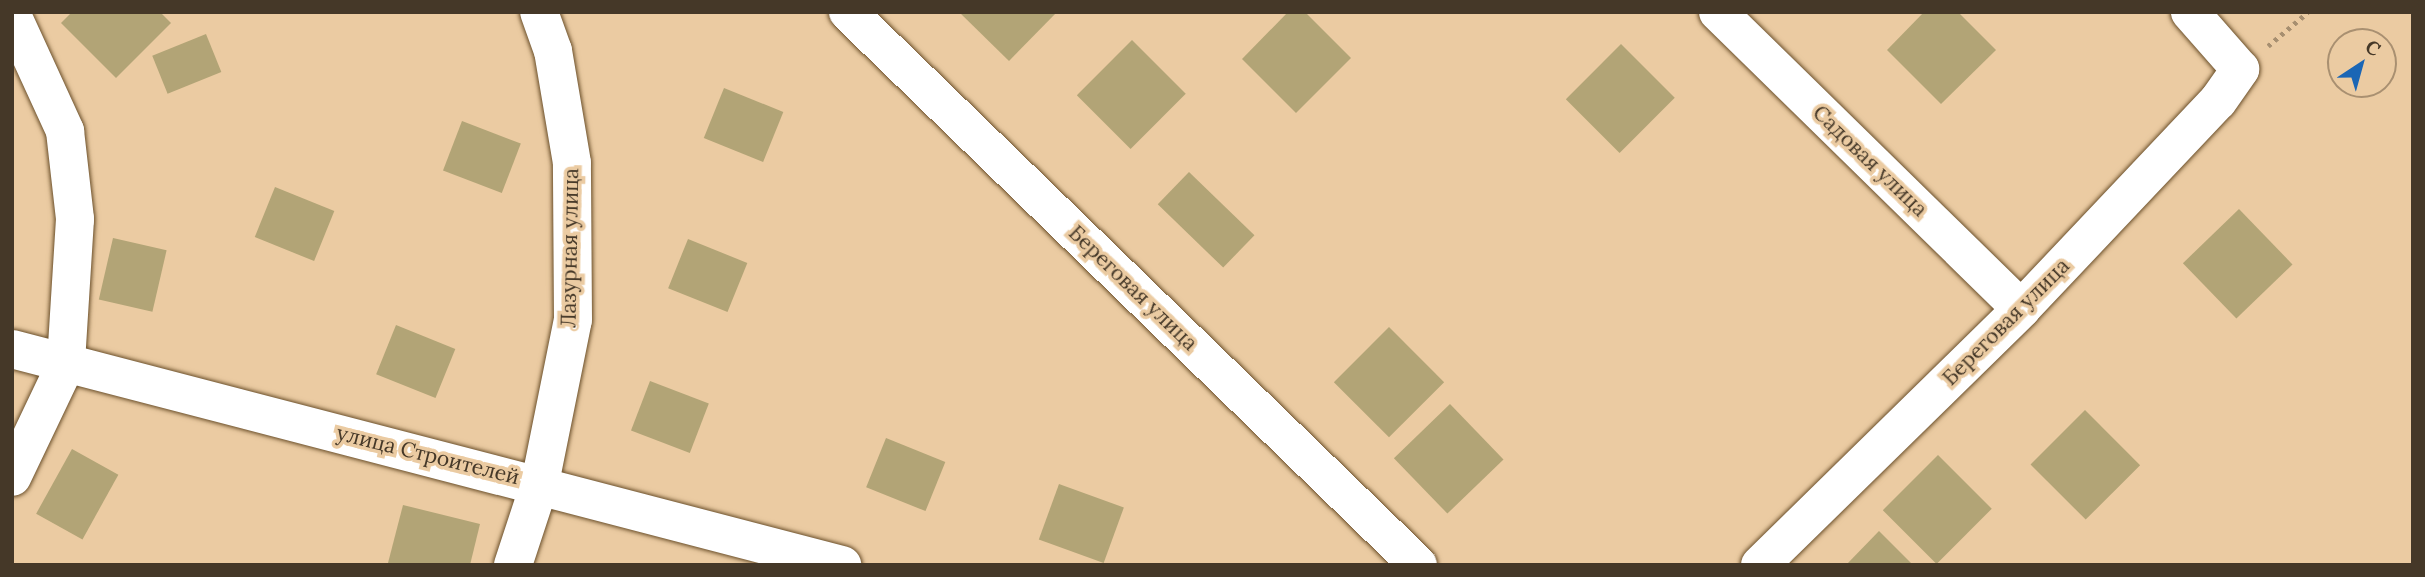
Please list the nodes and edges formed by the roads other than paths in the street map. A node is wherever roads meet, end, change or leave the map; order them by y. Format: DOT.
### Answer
graph roads {
  1 [pos="540,12"];
  2 [pos="848,12"];
  3 [pos="1718,12"];
  4 [pos="2190,12"];
  5 [pos="12,15"];
  6 [pos="2021,309"];
  7 [pos="12,349"];
  8 [pos="66,364"];
  9 [pos="12,477"];
  10 [pos="540,483"];
  11 [pos="513,565"];
  12 [pos="842,565"];
  13 [pos="1418,565"];
  14 [pos="1760,565"];
  1 -- 10 [label="street, Лазурная улица"];
  2 -- 13 [label="street, Береговая улица"];
  3 -- 6 [label="street, Садовая улица"];
  4 -- 6 [label="street, Береговая улица"];
  5 -- 8 [label="street"];
  6 -- 14 [label="street, Береговая улица"];
  7 -- 8 [label="street, улица Строителей"];
  8 -- 9 [label="street"];
  8 -- 10 [label="street, улица Строителей"];
  10 -- 11 [label="street, Лазурная улица"];
  10 -- 12 [label="street, улица Строителей"];
}
